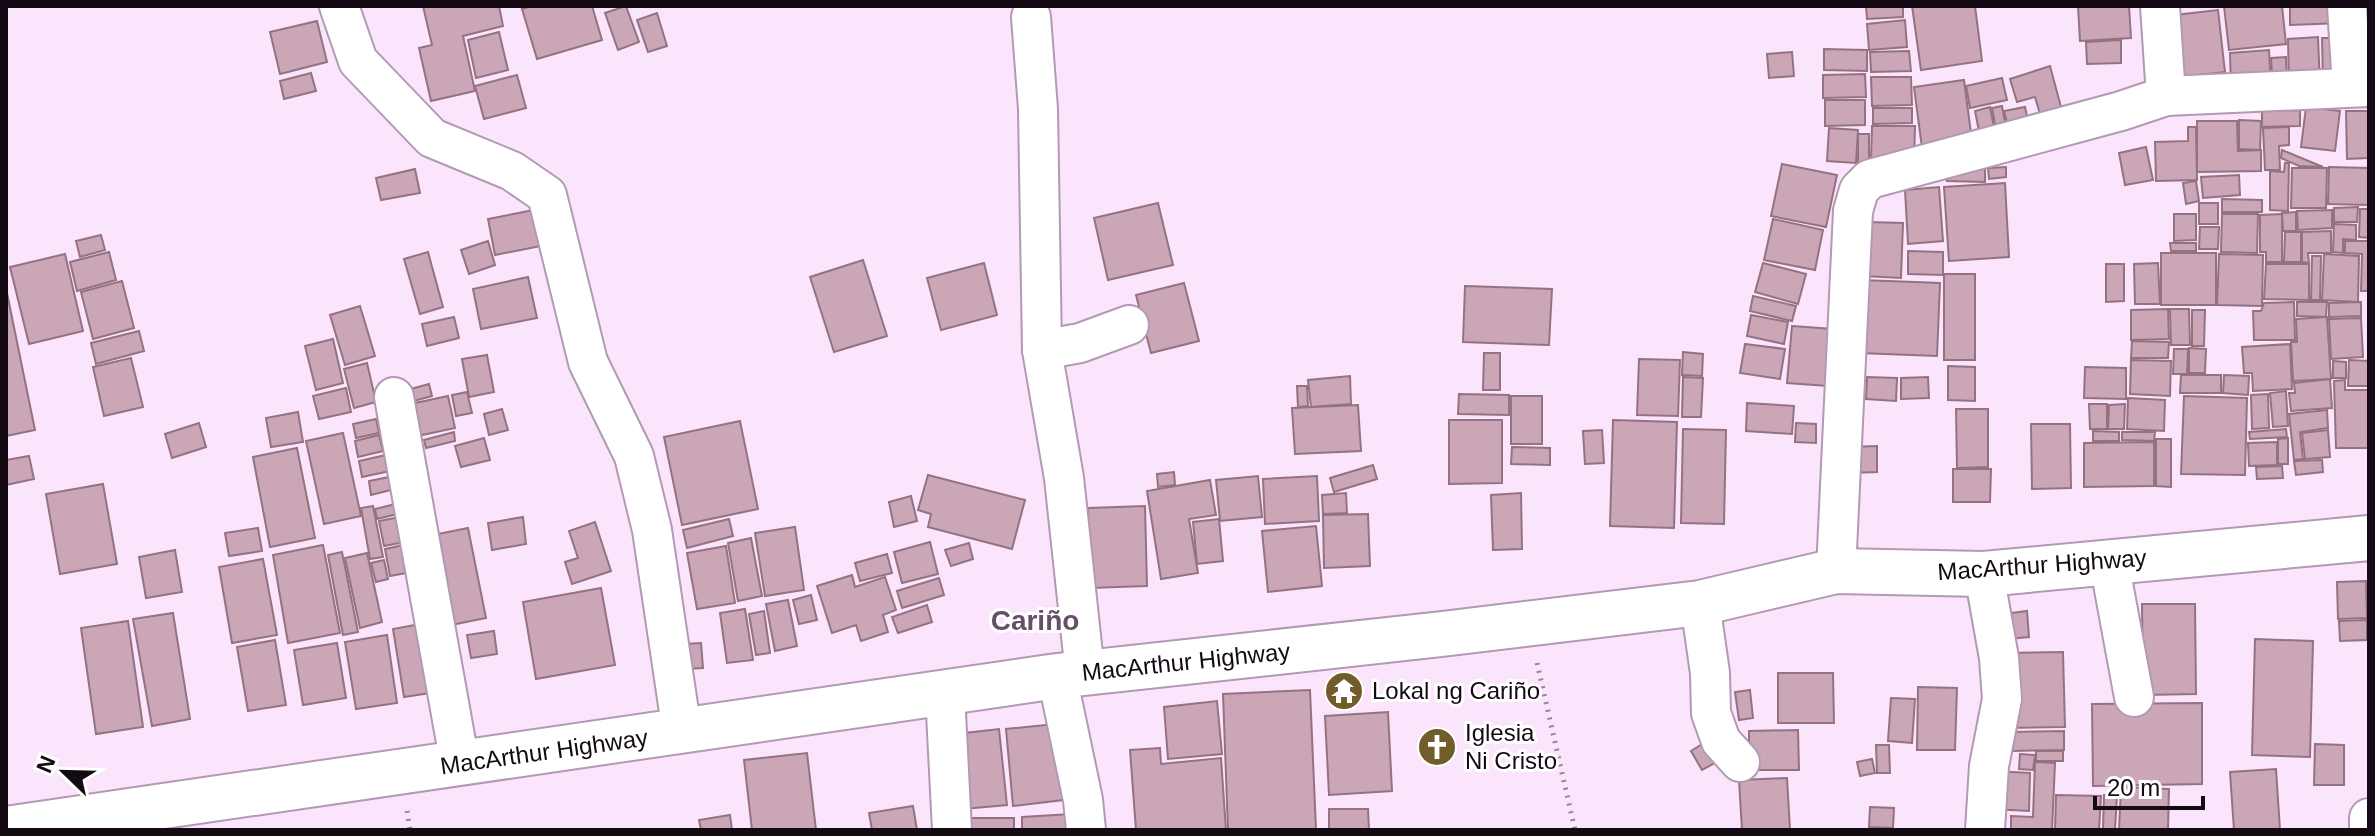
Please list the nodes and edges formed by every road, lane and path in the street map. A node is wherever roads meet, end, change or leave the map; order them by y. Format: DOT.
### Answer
graph roads {
  1 [pos="339,6"];
  2 [pos="2160,6"];
  3 [pos="2347,6"];
  4 [pos="1031,17"];
  5 [pos="2360,87"];
  6 [pos="2166,96"];
  7 [pos="1129,325"];
  8 [pos="1042,350"];
  9 [pos="394,397"];
  10 [pos="2369,538"];
  11 [pos="2109,562"];
  12 [pos="1836,571"];
  13 [pos="1984,574"];
  14 [pos="1700,603"];
  15 [pos="1529,624"];
  16 [pos="1071,674"];
  17 [pos="945,693"];
  18 [pos="2134,697"];
  19 [pos="682,732"];
  20 [pos="1740,762"];
  21 [pos="460,764"];
  22 [pos="2369,818"];
  23 [pos="6,829"];
  24 [pos="952,830"];
  25 [pos="1086,830"];
  26 [pos="1575,830"];
  27 [pos="1985,830"];
  28 [pos="2369,830"];
  1 -- 19 [label="street"];
  2 -- 6 [label="street"];
  3 -- 5 [label="street"];
  4 -- 8 [label="street"];
  5 -- 6 [label="street"];
  6 -- 12 [label="street"];
  7 -- 8 [label="street"];
  8 -- 16 [label="street"];
  9 -- 21 [label="street"];
  10 -- 11 [label="highway, MacArthur Highway"];
  11 -- 13 [label="highway, MacArthur Highway"];
  11 -- 18 [label="street"];
  12 -- 13 [label="highway, MacArthur Highway"];
  12 -- 14 [label="highway, MacArthur Highway"];
  13 -- 27 [label="street"];
  14 -- 15 [label="highway, MacArthur Highway"];
  14 -- 20 [label="street"];
  15 -- 16 [label="highway, MacArthur Highway"];
  15 -- 26 [label="path"];
  16 -- 17 [label="highway, MacArthur Highway"];
  16 -- 25 [label="street"];
  17 -- 19 [label="highway, MacArthur Highway"];
  17 -- 24 [label="street"];
  19 -- 21 [label="highway, MacArthur Highway"];
  21 -- 23 [label="highway, MacArthur Highway"];
  22 -- 28 [label="street"];
}
